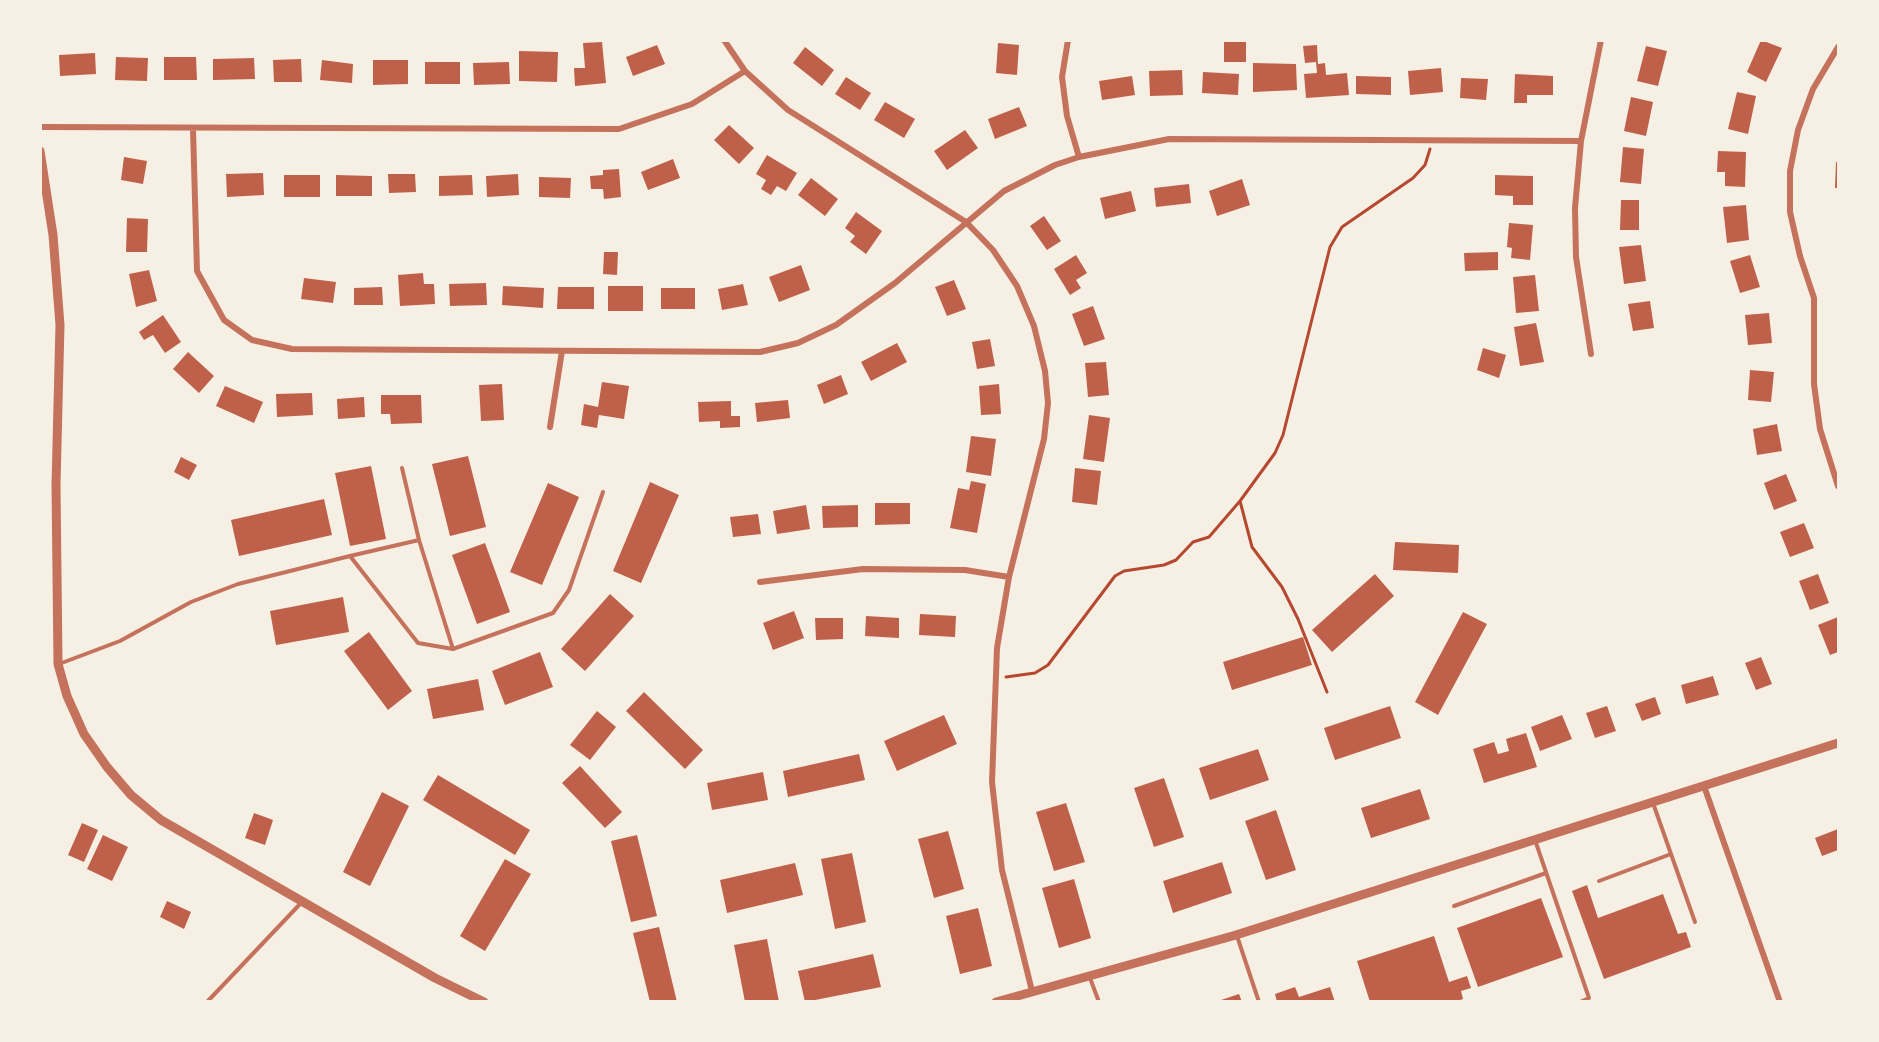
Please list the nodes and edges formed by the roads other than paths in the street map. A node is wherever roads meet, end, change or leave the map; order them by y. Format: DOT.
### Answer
graph roads {
  1 [pos="724,40"];
  2 [pos="1068,40"];
  3 [pos="1601,40"];
  4 [pos="1839,47"];
  5 [pos="745,70"];
  6 [pos="40,127"];
  7 [pos="193,129"];
  8 [pos="1581,141"];
  9 [pos="40,151"];
  10 [pos="1079,157"];
  11 [pos="966,222"];
  12 [pos="562,351"];
  13 [pos="1591,354"];
  14 [pos="550,427"];
  15 [pos="402,468"];
  16 [pos="1839,486"];
  17 [pos="603,492"];
  18 [pos="419,540"];
  19 [pos="350,556"];
  20 [pos="1009,577"];
  21 [pos="760,582"];
  22 [pos="453,649"];
  23 [pos="58,664"];
  24 [pos="1839,743"];
  25 [pos="1704,786"];
  26 [pos="1653,802"];
  27 [pos="1535,840"];
  28 [pos="1671,854"];
  29 [pos="1546,873"];
  30 [pos="1599,881"];
  31 [pos="302,903"];
  32 [pos="1454,906"];
  33 [pos="1695,922"];
  34 [pos="1236,935"];
  35 [pos="1090,978"];
  36 [pos="1032,992"];
  37 [pos="207,1002"];
  38 [pos="484,1002"];
  39 [pos="996,1002"];
  40 [pos="1099,1002"];
  41 [pos="1259,1002"];
  42 [pos="1580,1002"];
  43 [pos="1780,1002"];
  1 -- 5 [label="street"];
  2 -- 10 [label="street"];
  3 -- 8 [label="street"];
  4 -- 16 [label="street"];
  5 -- 7 [label="street"];
  5 -- 11 [label="street"];
  6 -- 7 [label="street"];
  7 -- 12 [label="street"];
  8 -- 10 [label="street"];
  8 -- 13 [label="street"];
  9 -- 23 [label="street"];
  10 -- 11 [label="street"];
  11 -- 12 [label="street"];
  11 -- 20 [label="street"];
  12 -- 14 [label="street"];
  15 -- 18 [label="lane"];
  17 -- 22 [label="lane"];
  18 -- 19 [label="lane"];
  18 -- 22 [label="lane"];
  19 -- 22 [label="lane"];
  19 -- 23 [label="lane"];
  20 -- 21 [label="street"];
  20 -- 36 [label="street"];
  23 -- 31 [label="street"];
  24 -- 25 [label="street"];
  25 -- 26 [label="street"];
  25 -- 43 [label="street"];
  26 -- 27 [label="street"];
  26 -- 28 [label="lane"];
  27 -- 29 [label="lane"];
  27 -- 34 [label="street"];
  28 -- 30 [label="lane"];
  28 -- 33 [label="lane"];
  29 -- 32 [label="lane"];
  29 -- 42 [label="lane"];
  31 -- 37 [label="lane"];
  31 -- 38 [label="street"];
  34 -- 35 [label="street"];
  34 -- 41 [label="lane"];
  35 -- 36 [label="street"];
  35 -- 40 [label="lane"];
  36 -- 39 [label="street"];
}
